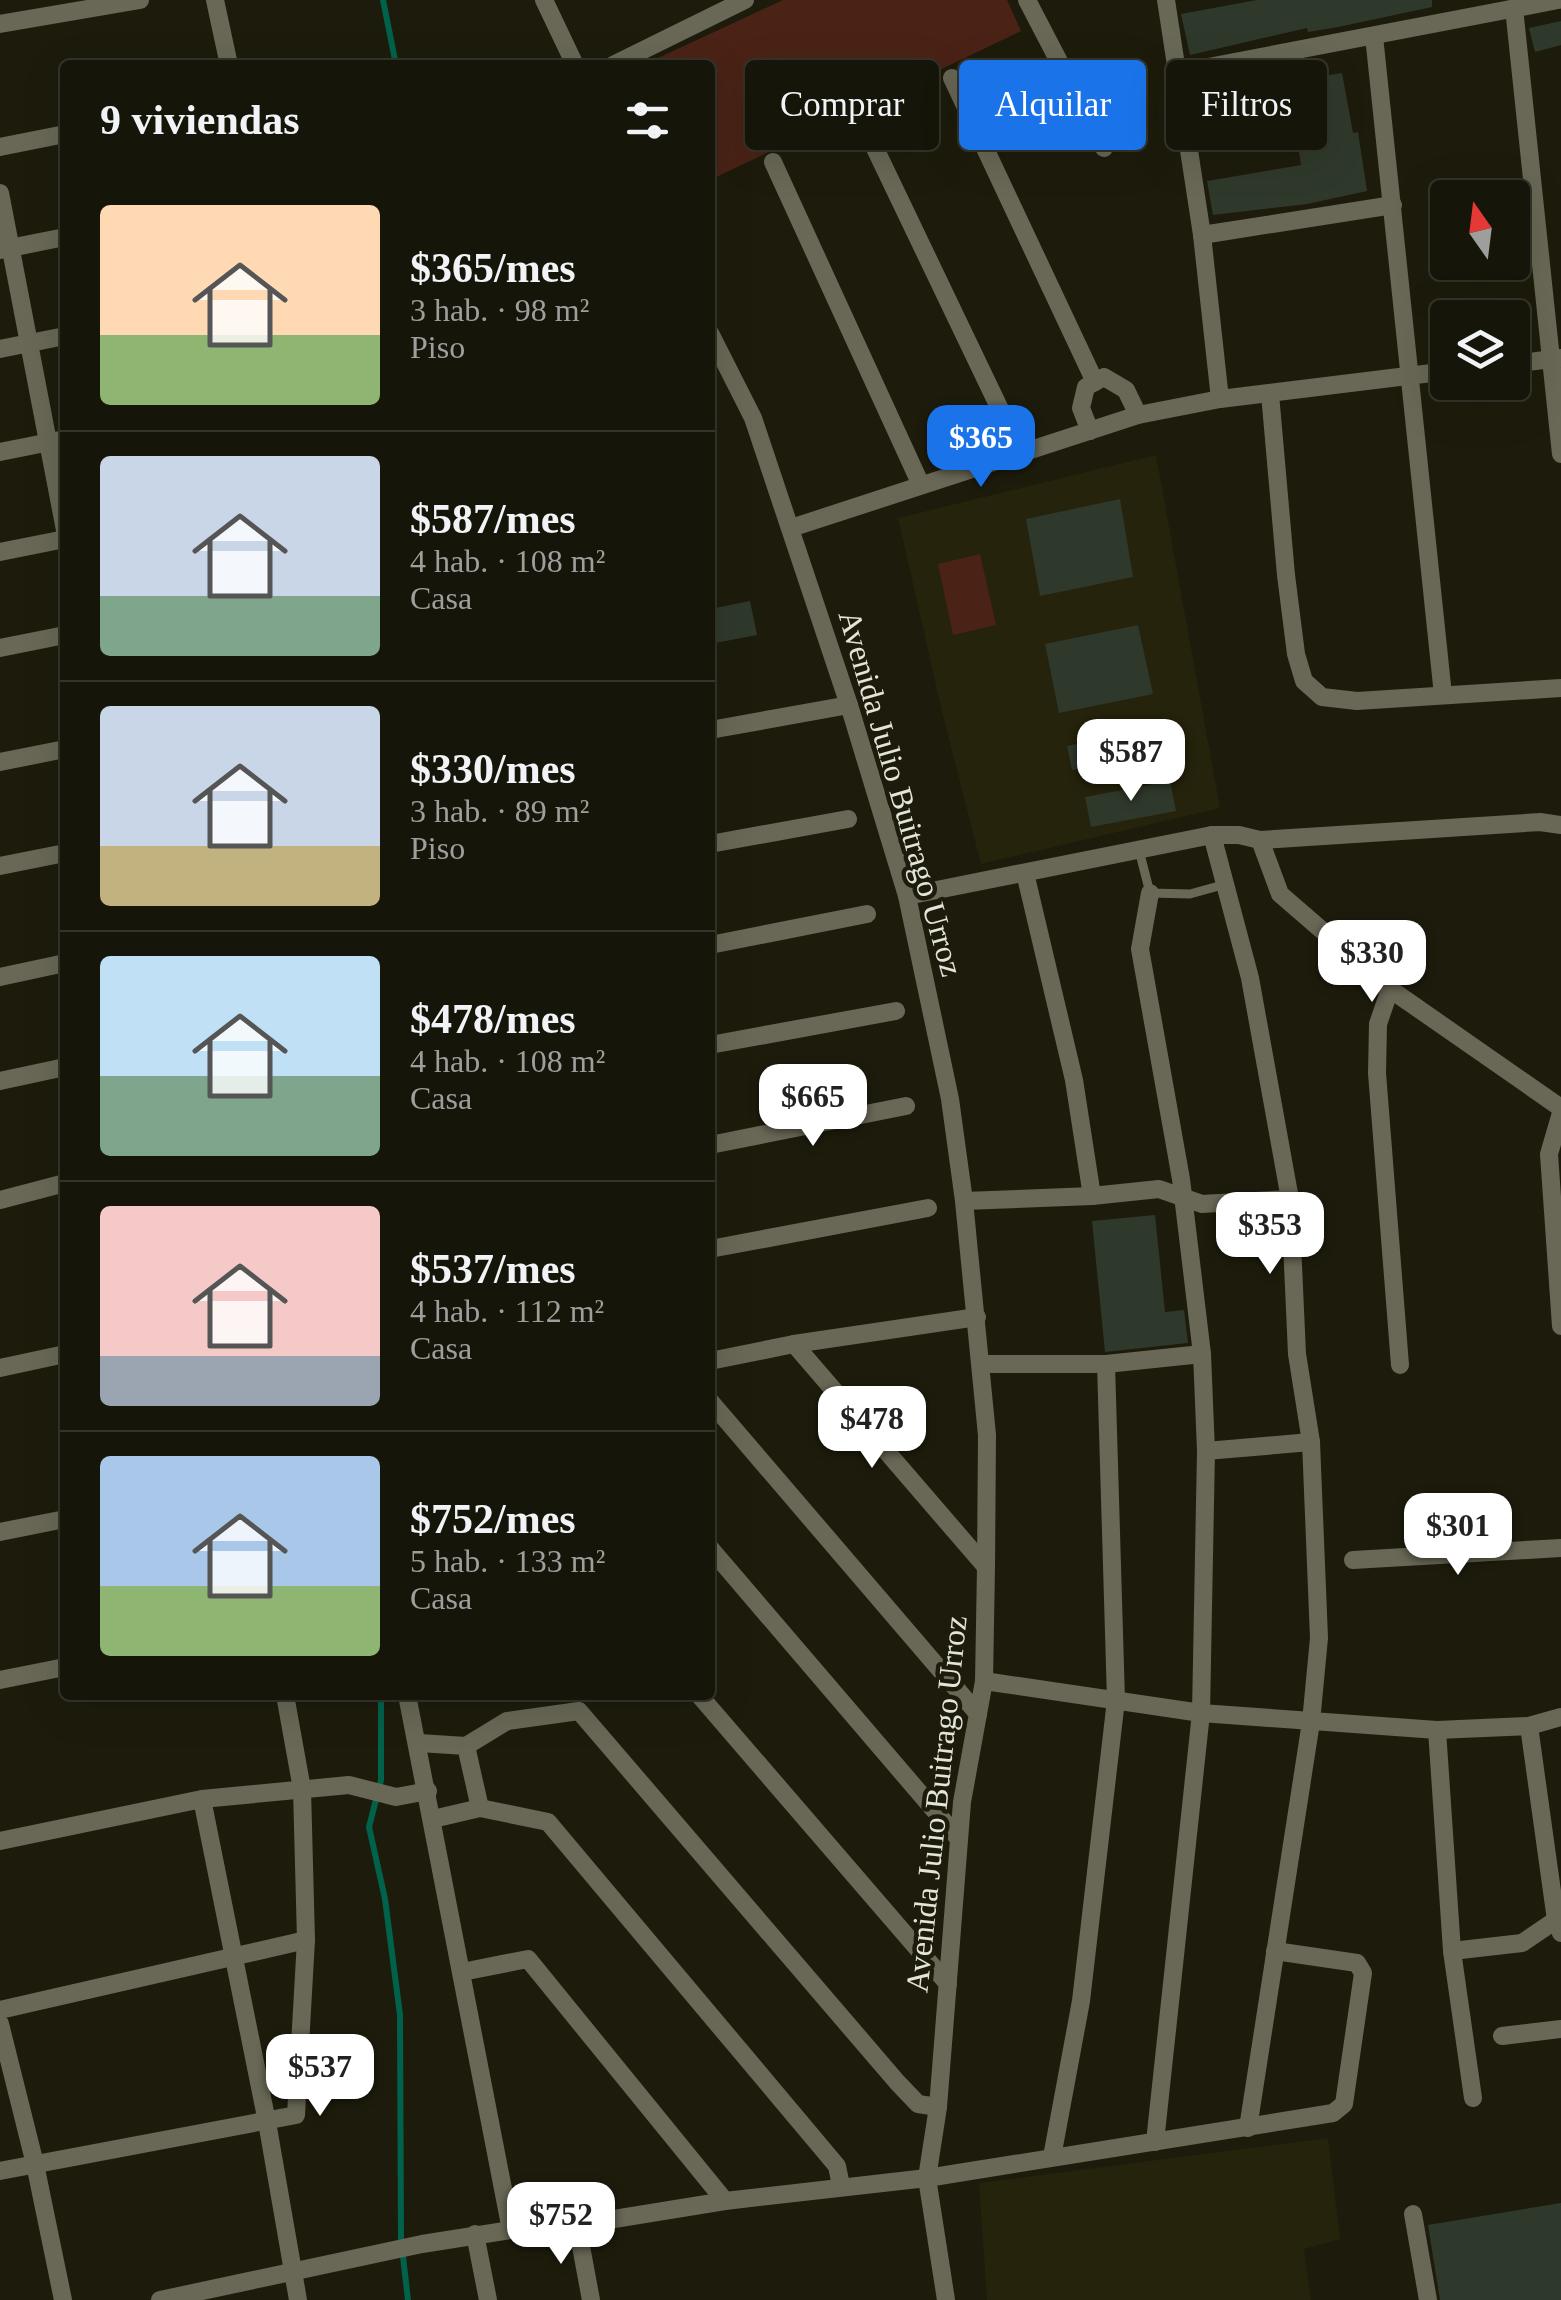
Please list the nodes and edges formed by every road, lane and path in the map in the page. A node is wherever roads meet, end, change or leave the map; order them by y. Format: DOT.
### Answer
graph roads {
  1 [pos="140,0"];
  2 [pos="216,0"];
  3 [pos="544,0"];
  4 [pos="698,0"];
  5 [pos="744,0"];
  6 [pos="1027,0"];
  7 [pos="1166,0"];
  8 [pos="1558,0"];
  9 [pos="45,8"];
  10 [pos="1514,8"];
  11 [pos="707,18"];
  12 [pos="0,24"];
  13 [pos="1374,36"];
  14 [pos="228,60"];
  15 [pos="573,60"];
  16 [pos="623,60"];
  17 [pos="1058,60"];
  18 [pos="1176,60"];
  19 [pos="1250,60"];
  20 [pos="952,78"];
  21 [pos="60,135"];
  22 [pos="0,147"];
  23 [pos="876,150"];
  24 [pos="1189,150"];
  25 [pos="773,162"];
  26 [pos="0,193"];
  27 [pos="1393,205"];
  28 [pos="1202,236"];
  29 [pos="60,239"];
  30 [pos="5,249"];
  31 [pos="60,337"];
  32 [pos="29,343"];
  33 [pos="715,343"];
  34 [pos="0,349"];
  35 [pos="1556,359"];
  36 [pos="1530,362"];
  37 [pos="1430,373"];
  38 [pos="1408,376"];
  39 [pos="1095,382"];
  40 [pos="1270,394"];
  41 [pos="1220,399"];
  42 [pos="1138,416"];
  43 [pos="1090,431"];
  44 [pos="57,440"];
  45 [pos="0,452"];
  46 [pos="1021,452"];
  47 [pos="1561,454"];
  48 [pos="60,474"];
  49 [pos="920,485"];
  50 [pos="791,528"];
  51 [pos="60,540"];
  52 [pos="0,552"];
  53 [pos="60,636"];
  54 [pos="0,648"];
  55 [pos="1561,688"];
  56 [pos="1444,695"];
  57 [pos="849,705"];
  58 [pos="715,729"];
  59 [pos="60,750"];
  60 [pos="0,762"];
  61 [pos="848,819"];
  62 [pos="1561,825"];
  63 [pos="1212,835"];
  64 [pos="1260,840"];
  65 [pos="715,843"];
  66 [pos="1139,850"];
  67 [pos="60,854"];
  68 [pos="0,866"];
  69 [pos="1025,873"];
  70 [pos="1226,884"];
  71 [pos="1150,893"];
  72 [pos="907,896"];
  73 [pos="867,914"];
  74 [pos="715,944"];
  75 [pos="60,963"];
  76 [pos="0,977"];
  77 [pos="1390,989"];
  78 [pos="896,1011"];
  79 [pos="715,1044"];
  80 [pos="60,1069"];
  81 [pos="0,1081"];
  82 [pos="906,1106"];
  83 [pos="1561,1110"];
  84 [pos="715,1144"];
  85 [pos="60,1183"];
  86 [pos="1092,1196"];
  87 [pos="1183,1196"];
  88 [pos="1290,1199"];
  89 [pos="0,1200"];
  90 [pos="964,1201"];
  91 [pos="928,1208"];
  92 [pos="715,1248"];
  93 [pos="977,1317"];
  94 [pos="1561,1326"];
  95 [pos="794,1344"];
  96 [pos="1202,1354"];
  97 [pos="60,1355"];
  98 [pos="715,1360"];
  99 [pos="981,1364"];
  100 [pos="1106,1364"];
  101 [pos="1400,1366"];
  102 [pos="0,1368"];
  103 [pos="715,1407"];
  104 [pos="1311,1442"];
  105 [pos="1206,1450"];
  106 [pos="60,1521"];
  107 [pos="0,1532"];
  108 [pos="1561,1548"];
  109 [pos="715,1554"];
  110 [pos="1353,1560"];
  111 [pos="986,1567"];
  112 [pos="60,1668"];
  113 [pos="0,1680"];
  114 [pos="984,1681"];
  115 [pos="286,1700"];
  116 [pos="409,1700"];
  117 [pos="702,1700"];
  118 [pos="1116,1700"];
  119 [pos="1201,1713"];
  120 [pos="978,1714"];
  121 [pos="1561,1716"];
  122 [pos="1310,1722"];
  123 [pos="1529,1726"];
  124 [pos="1436,1730"];
  125 [pos="419,1743"];
  126 [pos="466,1746"];
  127 [pos="302,1789"];
  128 [pos="428,1791"];
  129 [pos="202,1799"];
  130 [pos="480,1808"];
  131 [pos="434,1818"];
  132 [pos="959,1840"];
  133 [pos="0,1842"];
  134 [pos="1555,1867"];
  135 [pos="1558,1926"];
  136 [pos="306,1940"];
  137 [pos="1275,1951"];
  138 [pos="1452,1951"];
  139 [pos="234,1956"];
  140 [pos="462,1972"];
  141 [pos="948,1984"];
  142 [pos="0,2010"];
  143 [pos="0,2024"];
  144 [pos="1561,2029"];
  145 [pos="1502,2036"];
  146 [pos="1474,2098"];
  147 [pos="938,2107"];
  148 [pos="267,2122"];
  149 [pos="1248,2128"];
  150 [pos="1155,2142"];
  151 [pos="1052,2157"];
  152 [pos="35,2164"];
  153 [pos="0,2171"];
  154 [pos="927,2178"];
  155 [pos="841,2186"];
  156 [pos="724,2201"];
  157 [pos="1413,2214"];
  158 [pos="577,2225"];
  159 [pos="511,2230"];
  160 [pos="475,2234"];
  161 [pos="292,2272"];
  162 [pos="945,2298"];
  163 [pos="64,2300"];
  164 [pos="160,2300"];
  165 [pos="298,2300"];
  166 [pos="488,2300"];
  167 [pos="591,2300"];
  168 [pos="925,2300"];
  169 [pos="1428,2300"];
  1 -- 9 [label="street"];
  2 -- 14 [label="street"];
  3 -- 15 [label="street"];
  4 -- 11 [label="street"];
  5 -- 11 [label="street"];
  6 -- 17 [label="street"];
  7 -- 18 [label="street"];
  8 -- 10 [label="street"];
  9 -- 12 [label="street"];
  10 -- 13 [label="street"];
  10 -- 35 [label="street"];
  11 -- 16 [label="street"];
  13 -- 19 [label="street"];
  13 -- 27 [label="street"];
  20 -- 39 [label="street"];
  21 -- 22 [label="street"];
  23 -- 46 [label="street"];
  24 -- 28 [label="street"];
  25 -- 49 [label="street"];
  26 -- 30 [label="street"];
  27 -- 28 [label="street"];
  27 -- 38 [label="street"];
  28 -- 41 [label="street"];
  29 -- 30 [label="street"];
  30 -- 32 [label="street"];
  31 -- 32 [label="street"];
  32 -- 34 [label="street"];
  32 -- 44 [label="street"];
  33 -- 50 [label="street, Avenida Julio Buitrago Urroz"];
  35 -- 36 [label="street"];
  35 -- 47 [label="street"];
  37 -- 38 [label="street"];
  38 -- 40 [label="street"];
  38 -- 56 [label="street"];
  39 -- 42 [label="street"];
  39 -- 43 [label="street"];
  40 -- 41 [label="street"];
  40 -- 56 [label="street"];
  41 -- 42 [label="street"];
  42 -- 43 [label="street"];
  43 -- 46 [label="street"];
  44 -- 45 [label="street"];
  44 -- 48 [label="street"];
  46 -- 49 [label="street"];
  49 -- 50 [label="street"];
  50 -- 57 [label="street, Avenida Julio Buitrago Urroz"];
  51 -- 52 [label="street"];
  53 -- 54 [label="street"];
  55 -- 56 [label="street"];
  57 -- 58 [label="street"];
  57 -- 72 [label="street, Avenida Julio Buitrago Urroz"];
  59 -- 60 [label="street"];
  61 -- 65 [label="street"];
  62 -- 64 [label="street"];
  63 -- 64 [label="street"];
  63 -- 66 [label="street"];
  63 -- 70 [label="street"];
  64 -- 77 [label="street"];
  66 -- 69 [label="street"];
  66 -- 71 [label="lane"];
  67 -- 68 [label="street"];
  69 -- 72 [label="street"];
  69 -- 86 [label="street"];
  70 -- 71 [label="lane"];
  70 -- 88 [label="street"];
  71 -- 87 [label="street"];
  72 -- 90 [label="street, Avenida Julio Buitrago Urroz"];
  73 -- 74 [label="street"];
  75 -- 76 [label="street"];
  77 -- 83 [label="street"];
  77 -- 101 [label="street"];
  78 -- 79 [label="street"];
  80 -- 81 [label="street"];
  82 -- 84 [label="street"];
  83 -- 94 [label="street"];
  85 -- 89 [label="street"];
  86 -- 87 [label="street"];
  86 -- 90 [label="street"];
  87 -- 88 [label="street"];
  87 -- 96 [label="street"];
  88 -- 104 [label="street"];
  90 -- 93 [label="street, Avenida Julio Buitrago Urroz"];
  91 -- 92 [label="street"];
  93 -- 95 [label="street"];
  93 -- 99 [label="street, Avenida Julio Buitrago Urroz"];
  95 -- 98 [label="street"];
  95 -- 111 [label="street"];
  96 -- 100 [label="street"];
  96 -- 105 [label="street"];
  97 -- 102 [label="street"];
  99 -- 100 [label="street"];
  99 -- 111 [label="street, Avenida Julio Buitrago Urroz"];
  100 -- 118 [label="street"];
  103 -- 120 [label="street"];
  104 -- 105 [label="street"];
  104 -- 122 [label="street"];
  105 -- 119 [label="street"];
  106 -- 107 [label="street"];
  108 -- 110 [label="street"];
  109 -- 132 [label="street"];
  111 -- 114 [label="street, Avenida Julio Buitrago Urroz"];
  112 -- 113 [label="street"];
  114 -- 118 [label="street"];
  114 -- 120 [label="street, Avenida Julio Buitrago Urroz"];
  115 -- 127 [label="street"];
  116 -- 125 [label="street"];
  117 -- 141 [label="street"];
  118 -- 119 [label="street"];
  118 -- 151 [label="street"];
  119 -- 122 [label="street"];
  119 -- 150 [label="street"];
  120 -- 132 [label="street, Avenida Julio Buitrago Urroz"];
  121 -- 123 [label="street"];
  122 -- 124 [label="street"];
  122 -- 137 [label="street"];
  123 -- 124 [label="street"];
  123 -- 134 [label="street"];
  124 -- 138 [label="street"];
  125 -- 126 [label="street"];
  125 -- 128 [label="street"];
  126 -- 130 [label="street"];
  126 -- 147 [label="street"];
  127 -- 128 [label="street"];
  127 -- 129 [label="street"];
  127 -- 136 [label="street"];
  128 -- 131 [label="street"];
  129 -- 133 [label="street"];
  129 -- 139 [label="street"];
  130 -- 131 [label="street"];
  130 -- 155 [label="street"];
  131 -- 140 [label="street"];
  132 -- 141 [label="street, Avenida Julio Buitrago Urroz"];
  134 -- 135 [label="street"];
  135 -- 138 [label="street"];
  136 -- 139 [label="street"];
  136 -- 148 [label="street"];
  137 -- 149 [label="street"];
  137 -- 149 [label="street"];
  138 -- 146 [label="street"];
  139 -- 142 [label="street"];
  139 -- 148 [label="street"];
  140 -- 156 [label="street"];
  140 -- 159 [label="street"];
  141 -- 147 [label="street, Avenida Julio Buitrago Urroz"];
  143 -- 152 [label="street"];
  144 -- 145 [label="street"];
  147 -- 154 [label="street, Avenida Julio Buitrago Urroz"];
  148 -- 152 [label="street"];
  148 -- 161 [label="street"];
  149 -- 150 [label="street"];
  150 -- 151 [label="street"];
  151 -- 154 [label="street"];
  152 -- 153 [label="street"];
  152 -- 163 [label="street"];
  154 -- 155 [label="street"];
  154 -- 162 [label="street, Avenida Julio Buitrago Urroz"];
  155 -- 156 [label="street"];
  156 -- 158 [label="street"];
  157 -- 169 [label="street"];
  158 -- 159 [label="street"];
  158 -- 167 [label="street"];
  159 -- 160 [label="street"];
  160 -- 161 [label="street"];
  160 -- 166 [label="street"];
  161 -- 164 [label="street"];
  161 -- 165 [label="street"];
  162 -- 168 [label="street"];
}
